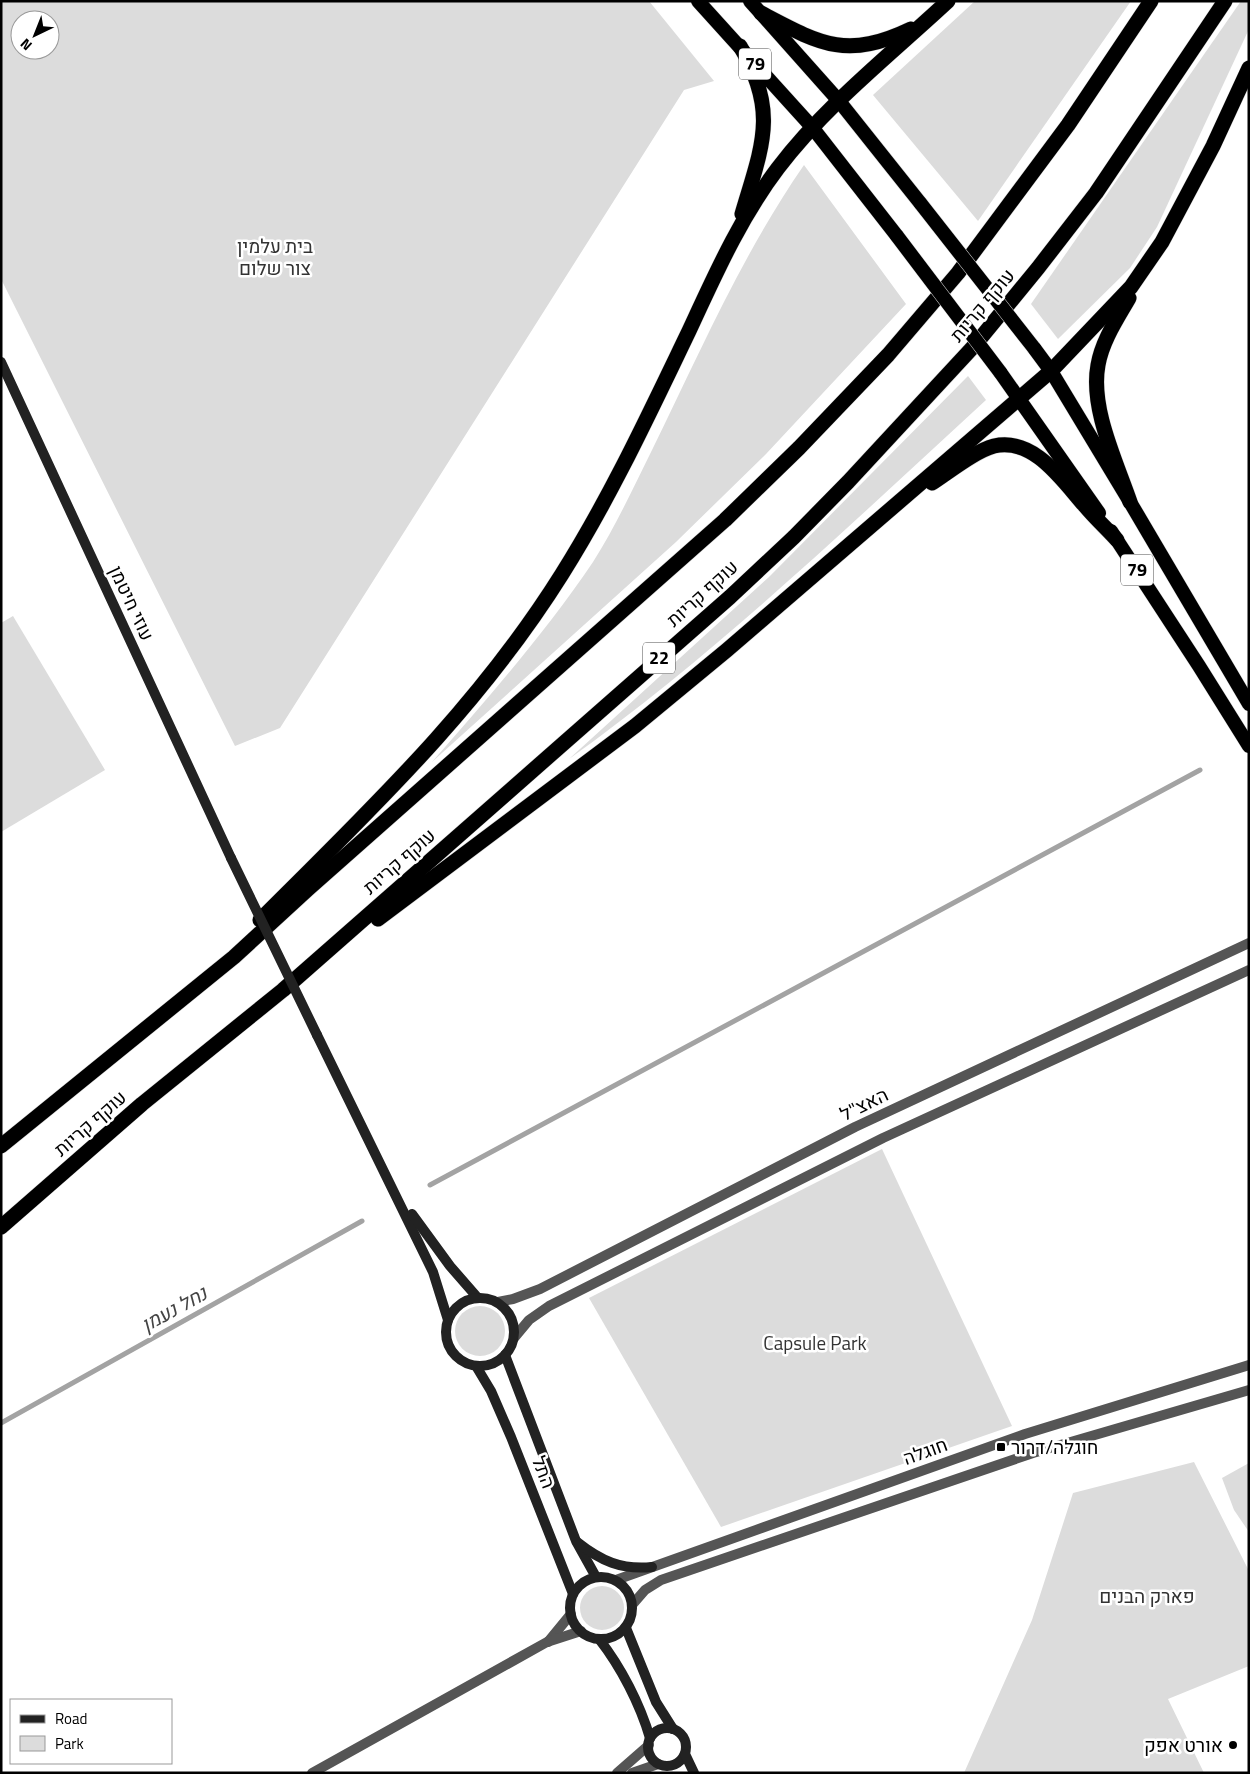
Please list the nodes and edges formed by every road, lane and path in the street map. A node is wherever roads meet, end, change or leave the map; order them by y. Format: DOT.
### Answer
graph roads {
  1 [pos="698,1"];
  2 [pos="750,1"];
  3 [pos="948,1"];
  4 [pos="1150,1"];
  5 [pos="1225,1"];
  6 [pos="761,13"];
  7 [pos="926,22"];
  8 [pos="740,46"];
  9 [pos="1249,68"];
  10 [pos="839,101"];
  11 [pos="812,127"];
  12 [pos="736,231"];
  13 [pos="1154,254"];
  14 [pos="1,362"];
  15 [pos="1051,371"];
  16 [pos="1020,398"];
  17 [pos="1130,502"];
  18 [pos="890,509"];
  19 [pos="1117,540"];
  20 [pos="1249,704"];
  21 [pos="1249,746"];
  22 [pos="1249,944"];
  23 [pos="1249,970"];
  24 [pos="283,990"];
  25 [pos="178,1002"];
  26 [pos="1,1146"];
  27 [pos="389,1180"];
  28 [pos="1,1227"];
  29 [pos="477,1297"];
  30 [pos="498,1302"];
  31 [pos="448,1320"];
  32 [pos="514,1338"];
  33 [pos="505,1356"];
  34 [pos="1249,1365"];
  35 [pos="476,1366"];
  36 [pos="1249,1390"];
  37 [pos="576,1541"];
  38 [pos="652,1567"];
  39 [pos="596,1577"];
  40 [pos="616,1580"];
  41 [pos="573,1594"];
  42 [pos="632,1606"];
  43 [pos="571,1614"];
  44 [pos="626,1628"];
  45 [pos="581,1631"];
  46 [pos="599,1639"];
  47 [pos="548,1642"];
  48 [pos="673,1729"];
  49 [pos="649,1742"];
  50 [pos="685,1754"];
  51 [pos="664,1768"];
  52 [pos="312,1773"];
  53 [pos="617,1773"];
  54 [pos="632,1773"];
  55 [pos="694,1773"];
  1 -- 8 [label="highway, 79"];
  2 -- 6 [label="highway, 79"];
  3 -- 7 [label="highway"];
  4 -- 25 [label="highway, עוקף קריות"];
  5 -- 24 [label="highway, עוקף קריות / 22"];
  6 -- 7 [label="highway"];
  6 -- 10 [label="highway, 79"];
  7 -- 10 [label="highway"];
  8 -- 11 [label="highway, 79"];
  8 -- 12 [label="highway"];
  9 -- 13 [label="highway"];
  10 -- 11 [label="highway"];
  10 -- 15 [label="highway, 79, bridge"];
  11 -- 12 [label="highway"];
  11 -- 16 [label="highway, 79, bridge"];
  12 -- 25 [label="highway"];
  13 -- 15 [label="highway"];
  13 -- 17 [label="highway"];
  14 -- 27 [label="main road, עוזי חיטמן, bridge"];
  15 -- 16 [label="highway"];
  15 -- 17 [label="highway, 79"];
  16 -- 18 [label="highway"];
  16 -- 19 [label="highway, 79"];
  17 -- 20 [label="highway, 79"];
  18 -- 19 [label="highway"];
  18 -- 24 [label="highway"];
  19 -- 21 [label="highway, 79"];
  22 -- 30 [label="street, האצ\"ל"];
  23 -- 32 [label="street, האצ\"ל"];
  24 -- 28 [label="highway, עוקף קריות / 22"];
  25 -- 26 [label="highway, עוקף קריות"];
  27 -- 29 [label="main road"];
  27 -- 31 [label="main road"];
  29 -- 30 [label="main road"];
  29 -- 31 [label="main road"];
  30 -- 32 [label="main road"];
  31 -- 35 [label="main road"];
  32 -- 33 [label="main road"];
  33 -- 35 [label="main road"];
  33 -- 37 [label="main road, התל"];
  34 -- 38 [label="street, חוגלה"];
  35 -- 41 [label="main road, התל"];
  36 -- 42 [label="street, חוגלה"];
  37 -- 38 [label="main road"];
  37 -- 39 [label="main road, התל"];
  38 -- 40 [label="street, חוגלה"];
  39 -- 40 [label="main road"];
  39 -- 41 [label="main road"];
  40 -- 42 [label="main road"];
  41 -- 43 [label="main road"];
  42 -- 44 [label="main road"];
  43 -- 45 [label="main road"];
  43 -- 47 [label="street"];
  44 -- 46 [label="main road"];
  44 -- 48 [label="main road"];
  45 -- 46 [label="main road"];
  45 -- 47 [label="street"];
  46 -- 49 [label="main road"];
  47 -- 52 [label="street"];
  48 -- 49 [label="main road"];
  48 -- 50 [label="main road"];
  49 -- 51 [label="main road"];
  49 -- 53 [label="street"];
  50 -- 51 [label="main road"];
  50 -- 55 [label="main road"];
  51 -- 54 [label="street"];
}
